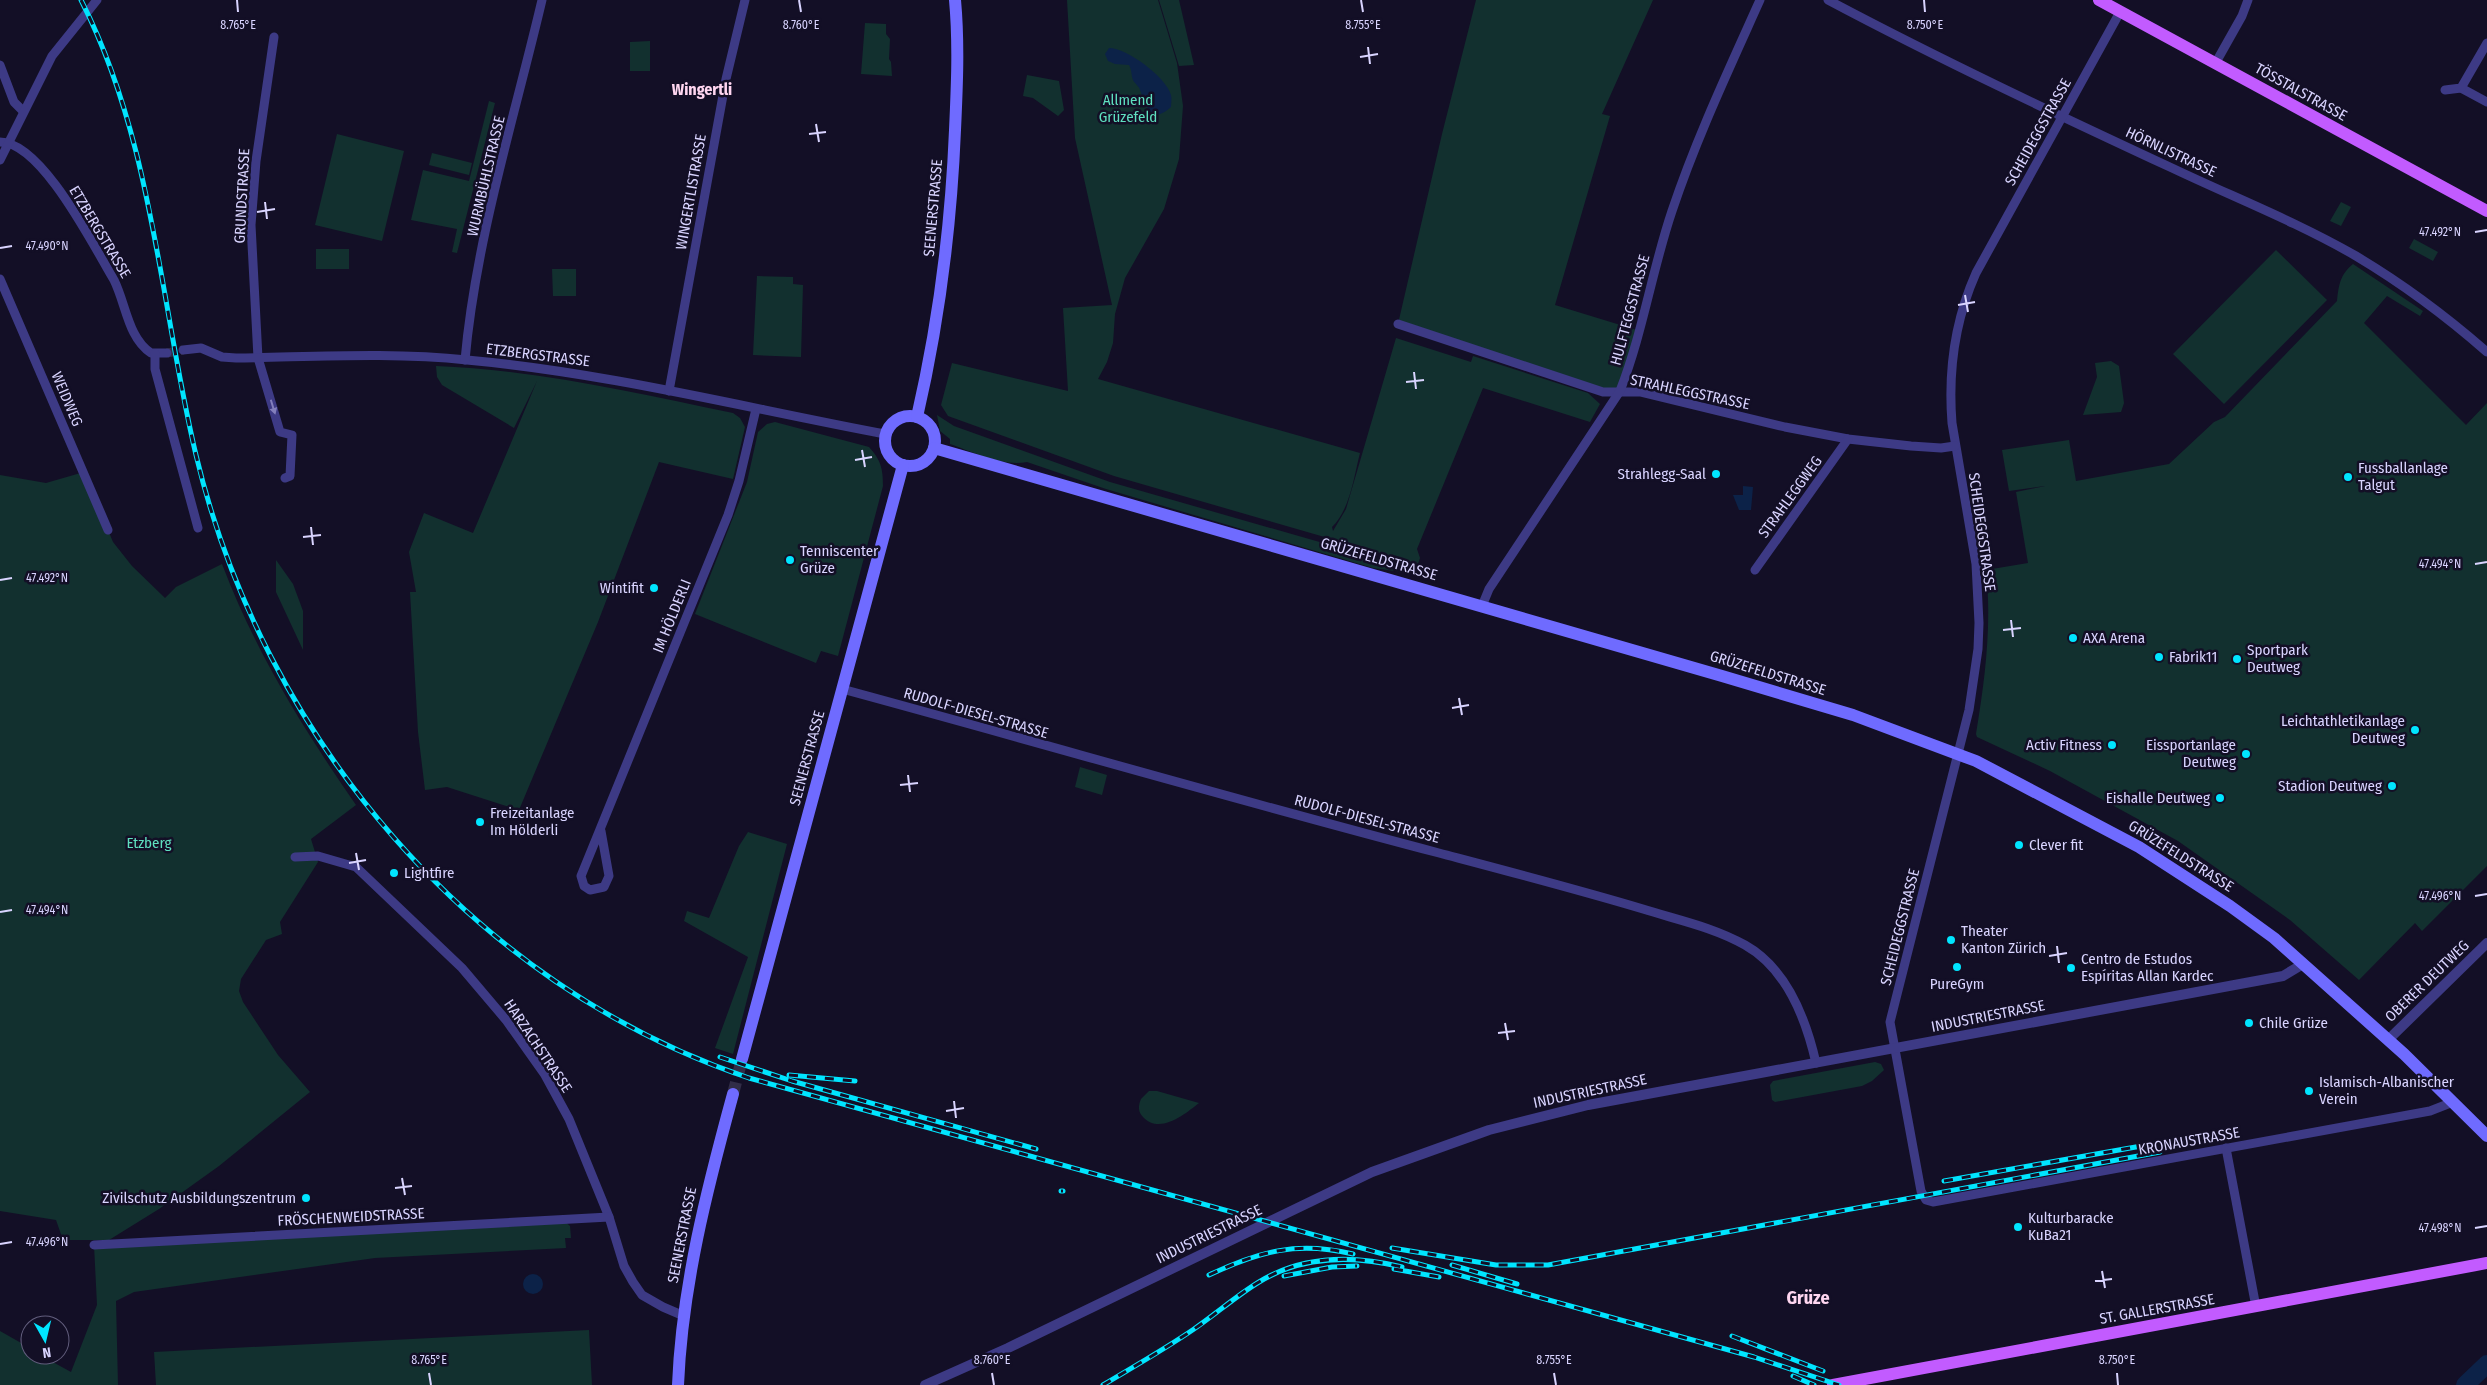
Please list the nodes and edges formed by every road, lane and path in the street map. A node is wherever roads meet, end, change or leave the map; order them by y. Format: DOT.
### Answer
graph roads {
  1 [pos="96,0"];
  2 [pos="542,0"];
  3 [pos="745,0"];
  4 [pos="956,0"];
  5 [pos="1760,0"];
  6 [pos="1828,0"];
  7 [pos="2099,0"];
  8 [pos="2248,0"];
  9 [pos="2120,12"];
  10 [pos="274,37"];
  11 [pos="2487,44"];
  12 [pos="2215,64"];
  13 [pos="0,65"];
  14 [pos="2461,88"];
  15 [pos="2446,90"];
  16 [pos="2487,102"];
  17 [pos="23,110"];
  18 [pos="2062,115"];
  19 [pos="4,142"];
  20 [pos="0,160"];
  21 [pos="2487,212"];
  22 [pos="0,279"];
  23 [pos="1398,324"];
  24 [pos="184,350"];
  25 [pos="2487,352"];
  26 [pos="167,353"];
  27 [pos="154,354"];
  28 [pos="258,358"];
  29 [pos="466,360"];
  30 [pos="669,390"];
  31 [pos="1620,391"];
  32 [pos="756,409"];
  33 [pos="916,416"];
  34 [pos="885,434"];
  35 [pos="1848,439"];
  36 [pos="1955,446"];
  37 [pos="934,448"];
  38 [pos="903,465"];
  39 [pos="285,478"];
  40 [pos="198,528"];
  41 [pos="108,530"];
  42 [pos="1755,570"];
  43 [pos="1482,606"];
  44 [pos="842,689"];
  45 [pos="1958,753"];
  46 [pos="601,831"];
  47 [pos="295,857"];
  48 [pos="2487,943"];
  49 [pos="2303,964"];
  50 [pos="2388,1040"];
  51 [pos="1895,1048"];
  52 [pos="742,1059"];
  53 [pos="1816,1063"];
  54 [pos="733,1094"];
  55 [pos="2453,1102"];
  56 [pos="2487,1136"];
  57 [pos="2226,1148"];
  58 [pos="1928,1201"];
  59 [pos="609,1217"];
  60 [pos="94,1245"];
  61 [pos="2487,1263"];
  62 [pos="2256,1307"];
  63 [pos="684,1316"];
  64 [pos="678,1385"];
  65 [pos="925,1385"];
  66 [pos="1833,1385"];
  1 -- 17 [label="street"];
  2 -- 29 [label="street, WURMBÜHLSTRASSE"];
  3 -- 30 [label="street, WINGERTLISTRASSE"];
  4 -- 33 [label="main road, SEENERSTRASSE"];
  5 -- 31 [label="street, HULFTEGGSTRASSE"];
  6 -- 18 [label="street, HÖRNLISTRASSE"];
  7 -- 9 [label="main road, TÖSSTALSTRASSE"];
  8 -- 12 [label="street"];
  9 -- 12 [label="main road, TÖSSTALSTRASSE"];
  9 -- 18 [label="street, SCHEIDEGGSTRASSE"];
  10 -- 28 [label="street, GRUNDSTRASSE"];
  11 -- 14 [label="street"];
  12 -- 21 [label="main road, TÖSSTALSTRASSE"];
  13 -- 17 [label="street"];
  14 -- 15 [label="street"];
  14 -- 16 [label="street"];
  17 -- 19 [label="street"];
  18 -- 25 [label="street, HÖRNLISTRASSE"];
  18 -- 36 [label="street, SCHEIDEGGSTRASSE"];
  19 -- 20 [label="street"];
  19 -- 27 [label="street, ETZBERGSTRASSE"];
  22 -- 41 [label="street, WEIDWEG"];
  23 -- 31 [label="street, STRAHLEGGSTRASSE"];
  24 -- 28 [label="street, ETZBERGSTRASSE"];
  26 -- 27 [label="street"];
  27 -- 40 [label="street"];
  28 -- 29 [label="street, ETZBERGSTRASSE"];
  28 -- 39 [label="street, GRUNDSTRASSE, one-way"];
  29 -- 30 [label="street, ETZBERGSTRASSE"];
  30 -- 32 [label="street, ETZBERGSTRASSE"];
  31 -- 35 [label="street, STRAHLEGGSTRASSE"];
  31 -- 43 [label="street, HULFTEGGSTRASSE"];
  32 -- 34 [label="street, ETZBERGSTRASSE"];
  32 -- 46 [label="street, IM HÖLDERLI"];
  33 -- 34 [label="main road"];
  33 -- 37 [label="main road"];
  34 -- 38 [label="main road"];
  35 -- 36 [label="street, STRAHLEGGSTRASSE"];
  35 -- 42 [label="street, STRAHLEGGWEG"];
  36 -- 45 [label="street, SCHEIDEGGSTRASSE"];
  37 -- 38 [label="main road"];
  37 -- 43 [label="main road, GRÜZEFELDSTRASSE"];
  38 -- 44 [label="main road, SEENERSTRASSE"];
  43 -- 45 [label="main road, GRÜZEFELDSTRASSE"];
  44 -- 52 [label="main road, SEENERSTRASSE"];
  44 -- 53 [label="street, RUDOLF-DIESEL-STRASSE"];
  45 -- 49 [label="main road, GRÜZEFELDSTRASSE"];
  45 -- 51 [label="street, SCHEIDEGGSTRASSE"];
  46 -- 46 [label="street, IM HÖLDERLI"];
  47 -- 59 [label="street, HARZACHSTRASSE"];
  48 -- 50 [label="street, OBERER DEUTWEG"];
  49 -- 50 [label="main road, GRÜZEFELDSTRASSE"];
  49 -- 51 [label="street, INDUSTRIESTRASSE"];
  50 -- 55 [label="main road, GRÜZEFELDSTRASSE"];
  51 -- 53 [label="street, INDUSTRIESTRASSE"];
  51 -- 58 [label="street, SCHEIDEGGSTRASSE"];
  53 -- 65 [label="street, INDUSTRIESTRASSE"];
  54 -- 63 [label="main road, SEENERSTRASSE"];
  55 -- 56 [label="main road, GRÜZEFELDSTRASSE"];
  55 -- 57 [label="street, KRONAUSTRASSE"];
  57 -- 58 [label="street, KRONAUSTRASSE"];
  57 -- 62 [label="street"];
  59 -- 60 [label="street, FRÖSCHENWEIDSTRASSE"];
  59 -- 63 [label="street, HARZACHSTRASSE"];
  61 -- 62 [label="main road, ST. GALLERSTRASSE"];
  62 -- 66 [label="main road, ST. GALLERSTRASSE"];
  63 -- 64 [label="main road, SEENERSTRASSE"];
}
